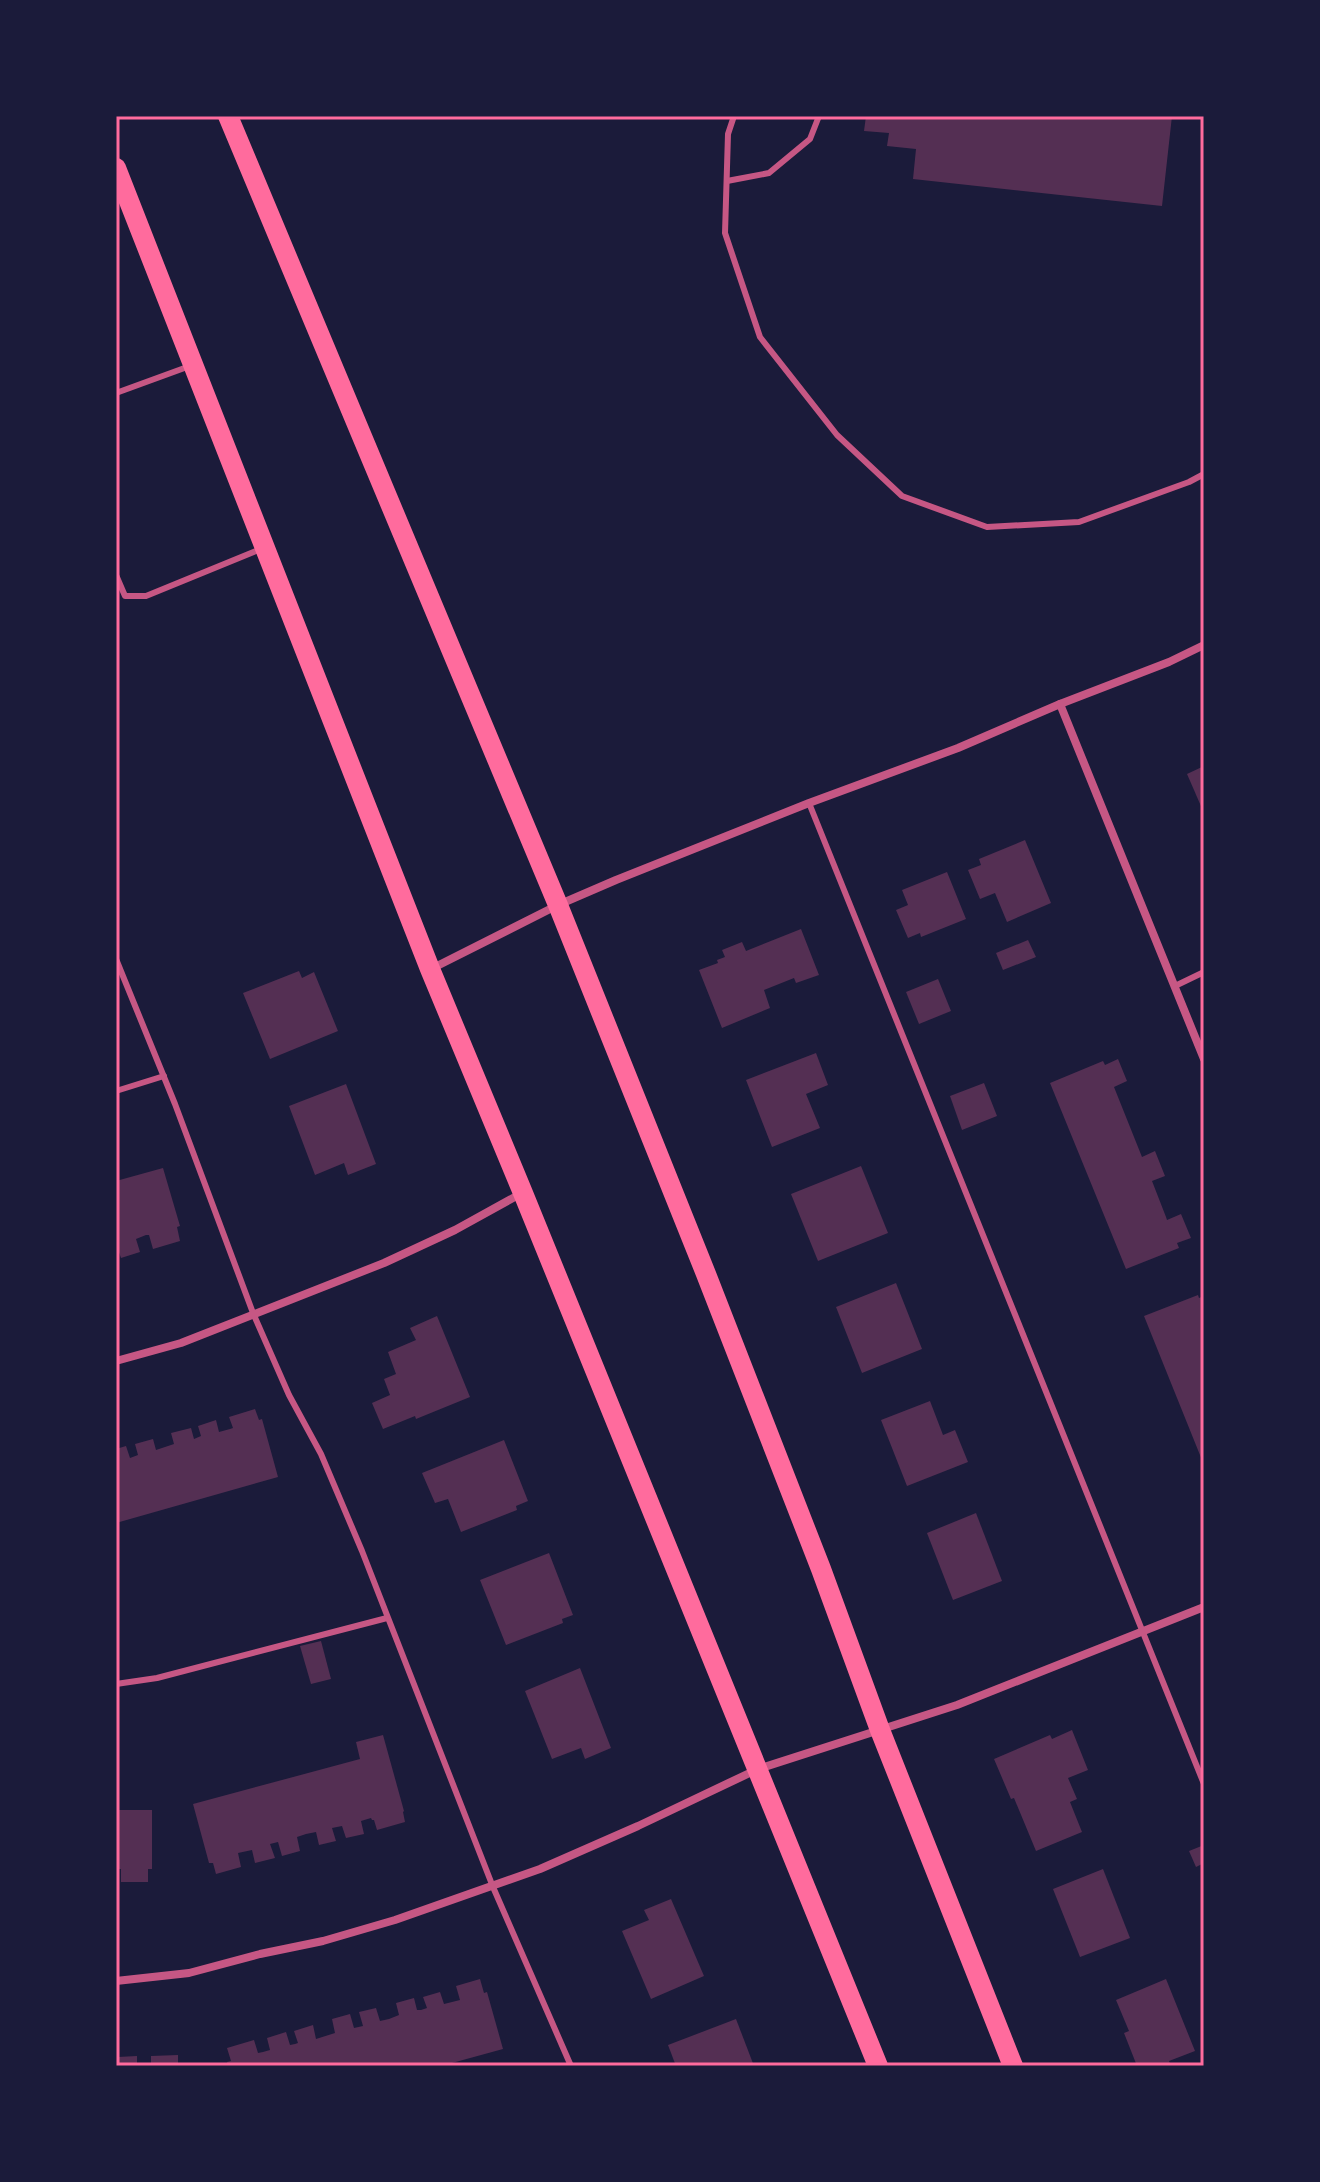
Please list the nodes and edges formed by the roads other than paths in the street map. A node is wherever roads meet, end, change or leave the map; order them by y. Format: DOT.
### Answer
graph roads {
  1 [pos="228,116"];
  2 [pos="734,116"];
  3 [pos="819,116"];
  4 [pos="116,168"];
  5 [pos="727,181"];
  6 [pos="193,365"];
  7 [pos="116,393"];
  8 [pos="1204,474"];
  9 [pos="265,548"];
  10 [pos="116,575"];
  11 [pos="1204,645"];
  12 [pos="1060,704"];
  13 [pos="809,803"];
  14 [pos="558,905"];
  15 [pos="116,959"];
  16 [pos="430,969"];
  17 [pos="1204,972"];
  18 [pos="1175,986"];
  19 [pos="1204,1059"];
  20 [pos="164,1076"];
  21 [pos="116,1091"];
  22 [pos="523,1193"];
  23 [pos="253,1313"];
  24 [pos="116,1361"];
  25 [pos="1204,1607"];
  26 [pos="387,1618"];
  27 [pos="1143,1631"];
  28 [pos="116,1684"];
  29 [pos="880,1730"];
  30 [pos="758,1769"];
  31 [pos="1204,1784"];
  32 [pos="493,1887"];
  33 [pos="116,1981"];
  34 [pos="571,2066"];
  35 [pos="878,2066"];
  36 [pos="1013,2066"];
  1 -- 14 [label="main road"];
  2 -- 5 [label="lane"];
  3 -- 5 [label="lane"];
  4 -- 6 [label="main road"];
  5 -- 8 [label="lane"];
  6 -- 7 [label="lane"];
  6 -- 9 [label="main road"];
  9 -- 10 [label="lane"];
  9 -- 16 [label="main road"];
  11 -- 12 [label="street"];
  12 -- 13 [label="street"];
  12 -- 18 [label="street"];
  13 -- 14 [label="street"];
  13 -- 27 [label="lane"];
  14 -- 16 [label="street"];
  14 -- 29 [label="main road"];
  15 -- 20 [label="lane"];
  16 -- 22 [label="main road"];
  17 -- 18 [label="lane"];
  18 -- 19 [label="street"];
  20 -- 21 [label="lane"];
  20 -- 23 [label="lane"];
  22 -- 23 [label="street"];
  22 -- 30 [label="main road"];
  23 -- 24 [label="street"];
  23 -- 26 [label="lane"];
  25 -- 27 [label="street"];
  26 -- 28 [label="lane"];
  26 -- 32 [label="lane"];
  27 -- 29 [label="street"];
  27 -- 31 [label="lane"];
  29 -- 30 [label="street"];
  29 -- 36 [label="main road"];
  30 -- 32 [label="street"];
  30 -- 35 [label="main road"];
  32 -- 33 [label="street"];
  32 -- 34 [label="lane"];
}
